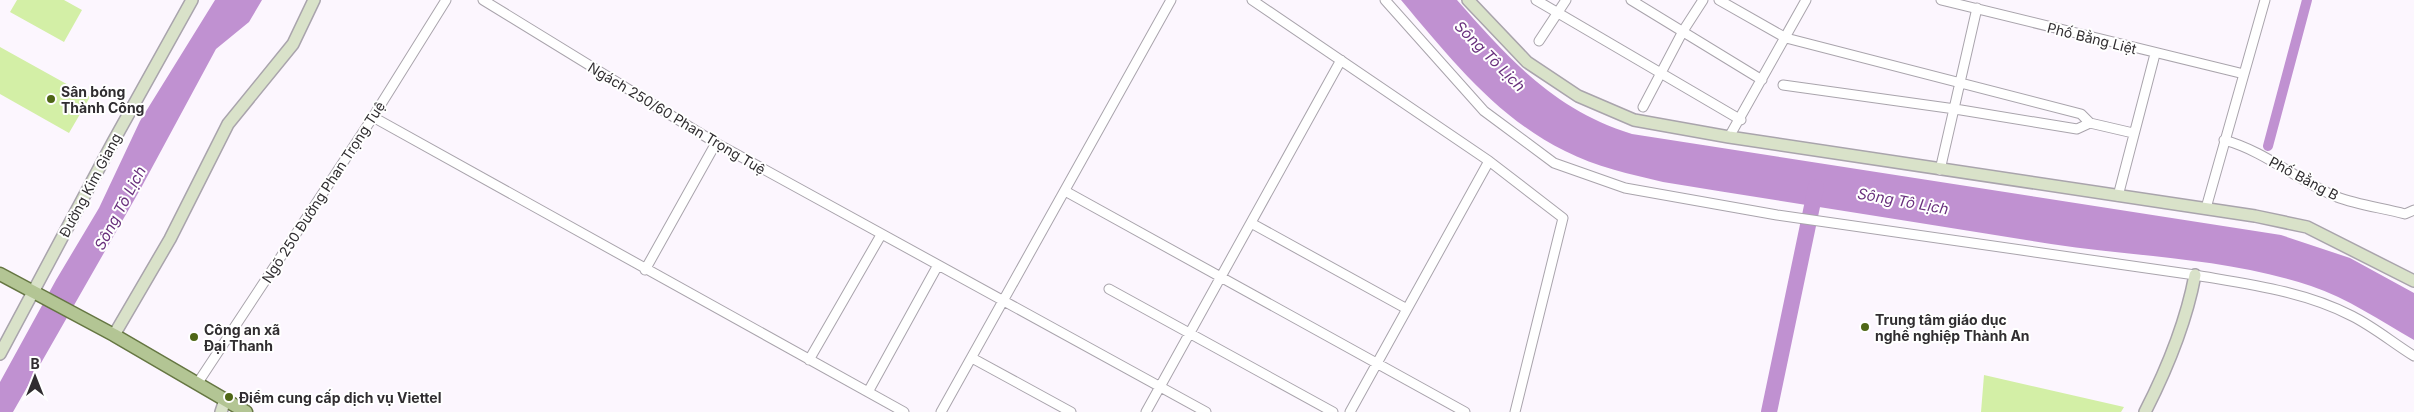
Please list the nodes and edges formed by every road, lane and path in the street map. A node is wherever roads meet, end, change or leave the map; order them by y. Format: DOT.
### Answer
graph roads {
  1 [pos="192,0"];
  2 [pos="314,0"];
  3 [pos="446,0"];
  4 [pos="484,0"];
  5 [pos="1171,0"];
  6 [pos="1252,0"];
  7 [pos="1385,0"];
  8 [pos="1468,0"];
  9 [pos="1536,0"];
  10 [pos="1566,0"];
  11 [pos="1631,0"];
  12 [pos="1703,0"];
  13 [pos="1719,0"];
  14 [pos="1806,0"];
  15 [pos="1941,0"];
  16 [pos="2265,0"];
  17 [pos="1977,8"];
  18 [pos="1558,13"];
  19 [pos="1683,31"];
  20 [pos="1786,38"];
  21 [pos="1539,41"];
  22 [pos="2155,54"];
  23 [pos="1341,60"];
  24 [pos="1659,74"];
  25 [pos="2244,74"];
  26 [pos="1762,80"];
  27 [pos="1960,84"];
  28 [pos="1783,85"];
  29 [pos="1643,108"];
  30 [pos="1955,109"];
  31 [pos="373,117"];
  32 [pos="1740,120"];
  33 [pos="2090,123"];
  34 [pos="2133,133"];
  35 [pos="1730,137"];
  36 [pos="2224,140"];
  37 [pos="716,143"];
  38 [pos="1489,161"];
  39 [pos="1940,170"];
  40 [pos="1064,191"];
  41 [pos="2118,196"];
  42 [pos="2206,208"];
  43 [pos="2414,210"];
  44 [pos="2405,214"];
  45 [pos="2414,219"];
  46 [pos="1250,223"];
  47 [pos="878,233"];
  48 [pos="938,265"];
  49 [pos="645,270"];
  50 [pos="0,274"];
  51 [pos="2195,275"];
  52 [pos="1220,278"];
  53 [pos="2414,281"];
  54 [pos="1109,289"];
  55 [pos="37,294"];
  56 [pos="1003,300"];
  57 [pos="1407,308"];
  58 [pos="1190,333"];
  59 [pos="114,335"];
  60 [pos="0,354"];
  61 [pos="2414,356"];
  62 [pos="972,358"];
  63 [pos="809,360"];
  64 [pos="1377,364"];
  65 [pos="198,384"];
  66 [pos="1160,387"];
  67 [pos="868,392"];
  68 [pos="223,406"];
  69 [pos="246,412"];
  70 [pos="904,412"];
  71 [pos="942,412"];
  72 [pos="1071,412"];
  73 [pos="1146,412"];
  74 [pos="1206,412"];
  75 [pos="1333,412"];
  76 [pos="1350,412"];
  77 [pos="1465,412"];
  78 [pos="1516,412"];
  79 [pos="2145,412"];
  1 -- 55 [label="street, Đường Kim Giang"];
  2 -- 59 [label="street"];
  3 -- 31 [label="street, Ngõ 250 Đường Phan Trọng Tuệ"];
  4 -- 37 [label="street, Ngách 250/60 Phan Trọng Tuệ"];
  5 -- 40 [label="street"];
  6 -- 23 [label="street"];
  7 -- 51 [label="street"];
  8 -- 35 [label="street"];
  9 -- 18 [label="street"];
  10 -- 18 [label="street"];
  11 -- 19 [label="street"];
  12 -- 19 [label="street"];
  13 -- 20 [label="street"];
  14 -- 20 [label="street"];
  15 -- 17 [label="street, Phố Bằng Liệt"];
  16 -- 25 [label="street"];
  17 -- 22 [label="street, Phố Bằng Liệt"];
  17 -- 27 [label="street"];
  18 -- 21 [label="street"];
  18 -- 24 [label="street"];
  19 -- 24 [label="street"];
  19 -- 26 [label="street"];
  20 -- 26 [label="street"];
  20 -- 27 [label="street"];
  22 -- 25 [label="street, Phố Bằng Liệt"];
  22 -- 34 [label="street"];
  23 -- 38 [label="street"];
  23 -- 46 [label="street"];
  24 -- 29 [label="street"];
  24 -- 32 [label="street"];
  25 -- 36 [label="street"];
  26 -- 32 [label="street"];
  27 -- 30 [label="street"];
  27 -- 33 [label="street"];
  28 -- 30 [label="street"];
  30 -- 33 [label="street"];
  30 -- 39 [label="street"];
  31 -- 49 [label="street"];
  31 -- 65 [label="street, Ngõ 250 Đường Phan Trọng Tuệ"];
  32 -- 35 [label="street"];
  33 -- 34 [label="street"];
  34 -- 41 [label="street"];
  35 -- 39 [label="street"];
  36 -- 42 [label="street"];
  36 -- 44 [label="street, Phố Bằng B"];
  37 -- 47 [label="street, Ngách 250/60 Phan Trọng Tuệ"];
  37 -- 49 [label="street"];
  38 -- 57 [label="street"];
  38 -- 78 [label="street"];
  39 -- 41 [label="street"];
  40 -- 52 [label="street"];
  40 -- 56 [label="street"];
  41 -- 42 [label="street"];
  42 -- 53 [label="street"];
  43 -- 44 [label="street"];
  44 -- 45 [label="street, Phố Bằng B"];
  46 -- 52 [label="street"];
  46 -- 57 [label="street"];
  47 -- 48 [label="street, Ngách 250/60 Phan Trọng Tuệ"];
  47 -- 63 [label="street"];
  48 -- 56 [label="street, Ngách 250/60 Phan Trọng Tuệ"];
  48 -- 67 [label="street"];
  49 -- 63 [label="street"];
  50 -- 55 [label="main road"];
  51 -- 61 [label="street"];
  51 -- 79 [label="street"];
  52 -- 58 [label="street"];
  52 -- 64 [label="street"];
  54 -- 58 [label="street"];
  55 -- 59 [label="main road"];
  55 -- 60 [label="street, Đường Kim Giang"];
  56 -- 62 [label="street"];
  56 -- 66 [label="street, Ngách 250/60 Phan Trọng Tuệ"];
  57 -- 64 [label="street"];
  58 -- 66 [label="street"];
  58 -- 75 [label="street"];
  59 -- 65 [label="main road"];
  62 -- 71 [label="street"];
  62 -- 72 [label="street"];
  63 -- 67 [label="street"];
  64 -- 76 [label="street"];
  64 -- 77 [label="street"];
  65 -- 68 [label="main road"];
  66 -- 73 [label="street"];
  66 -- 74 [label="street, Ngách 250/60 Phan Trọng Tuệ"];
  67 -- 70 [label="street"];
  68 -- 69 [label="main road"];
}
